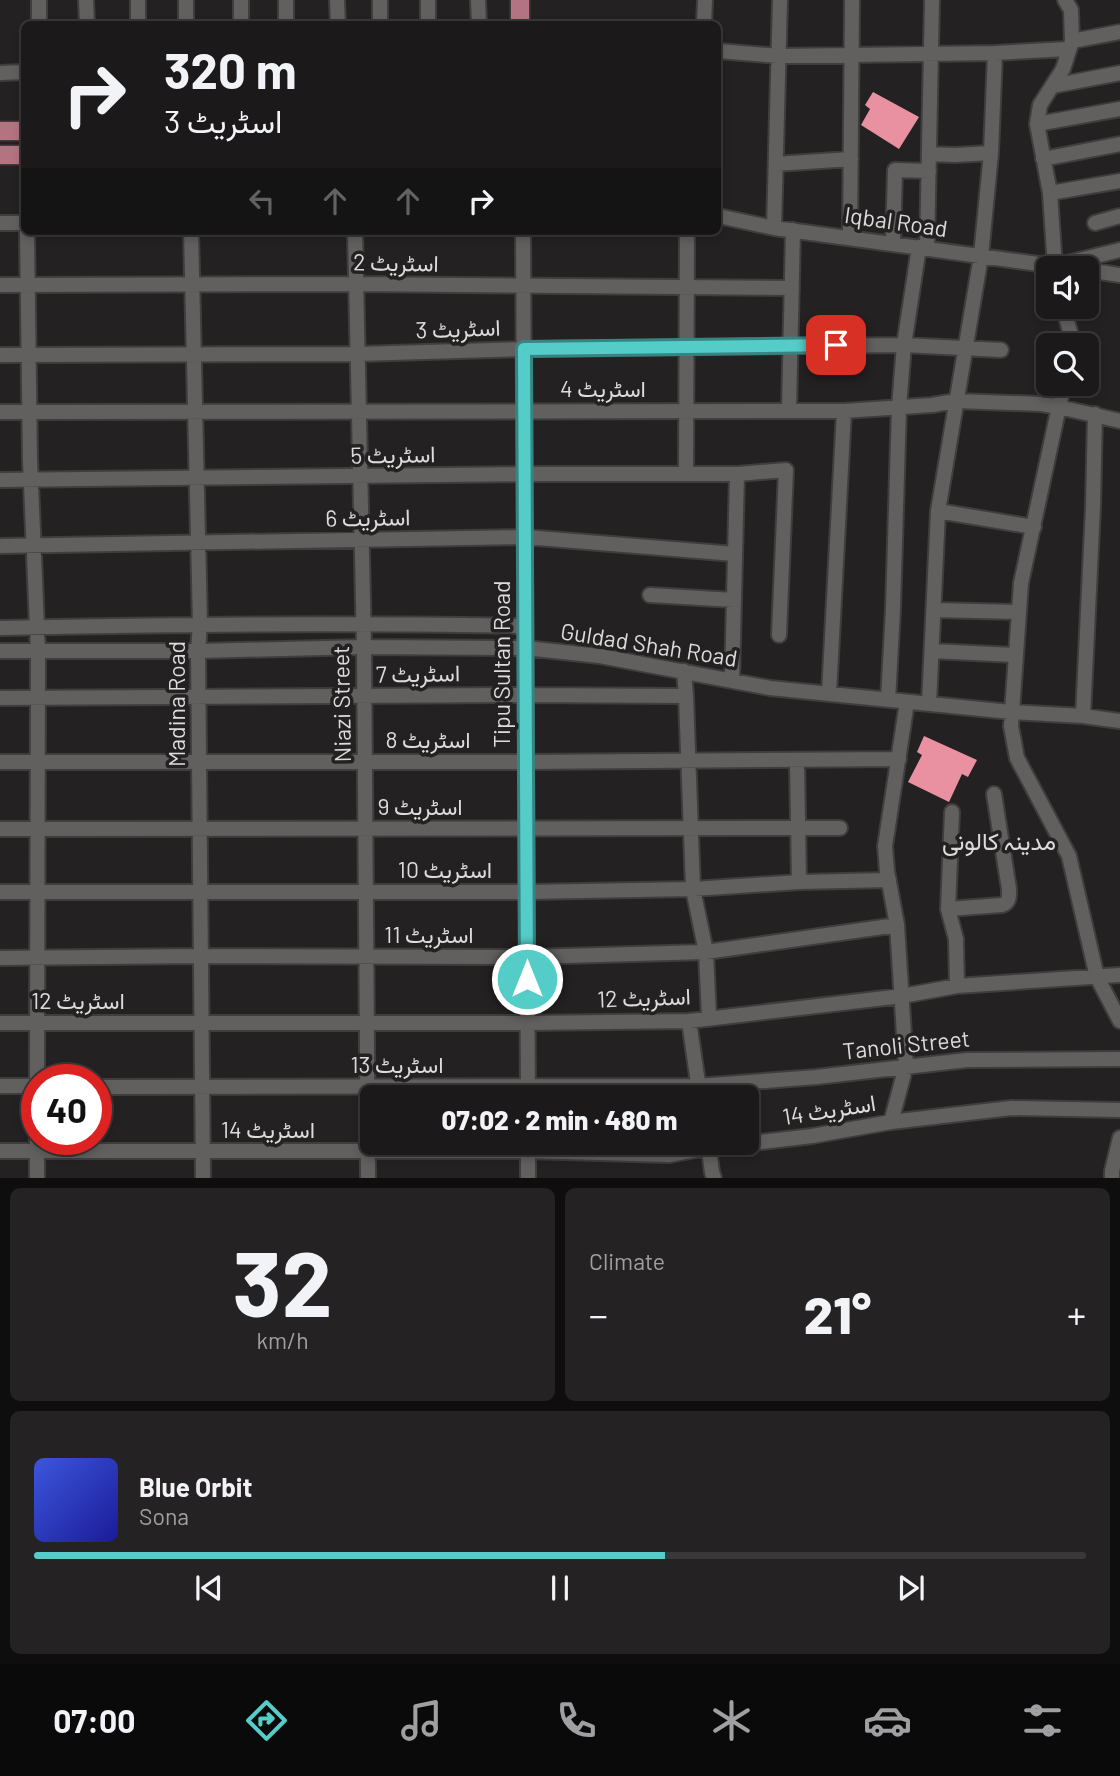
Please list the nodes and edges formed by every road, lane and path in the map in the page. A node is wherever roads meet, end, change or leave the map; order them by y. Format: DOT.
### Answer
graph roads {
  1 [pos="39,0"];
  2 [pos="86,0"];
  3 [pos="138,0"];
  4 [pos="186,0"];
  5 [pos="241,0"];
  6 [pos="286,0"];
  7 [pos="338,0"];
  8 [pos="380,0"];
  9 [pos="428,0"];
  10 [pos="478,0"];
  11 [pos="520,0"];
  12 [pos="705,0"];
  13 [pos="780,0"];
  14 [pos="852,0"];
  15 [pos="932,0"];
  16 [pos="1065,0"];
  17 [pos="39,21"];
  18 [pos="87,21"];
  19 [pos="138,21"];
  20 [pos="186,21"];
  21 [pos="242,21"];
  22 [pos="286,21"];
  23 [pos="338,21"];
  24 [pos="380,21"];
  25 [pos="428,21"];
  26 [pos="479,21"];
  27 [pos="520,21"];
  28 [pos="704,21"];
  29 [pos="1120,32"];
  30 [pos="1070,45"];
  31 [pos="721,51"];
  32 [pos="995,53"];
  33 [pos="931,54"];
  34 [pos="852,55"];
  35 [pos="779,56"];
  36 [pos="21,72"];
  37 [pos="0,73"];
  38 [pos="1120,73"];
  39 [pos="1052,86"];
  40 [pos="1120,109"];
  41 [pos="1037,124"];
  42 [pos="0,131"];
  43 [pos="21,131"];
  44 [pos="1120,144"];
  45 [pos="929,153"];
  46 [pos="992,153"];
  47 [pos="0,155"];
  48 [pos="21,155"];
  49 [pos="851,159"];
  50 [pos="1043,159"];
  51 [pos="776,164"];
  52 [pos="929,171"];
  53 [pos="1120,181"];
  54 [pos="1050,193"];
  55 [pos="1120,216"];
  56 [pos="721,217"];
  57 [pos="0,223"];
  58 [pos="21,223"];
  59 [pos="1095,223"];
  60 [pos="774,228"];
  61 [pos="793,230"];
  62 [pos="27,235"];
  63 [pos="191,235"];
  64 [pos="355,235"];
  65 [pos="523,235"];
  66 [pos="687,235"];
  67 [pos="850,237"];
  68 [pos="893,243"];
  69 [pos="923,248"];
  70 [pos="1120,250"];
  71 [pos="982,256"];
  72 [pos="1058,256"];
  73 [pos="1098,256"];
  74 [pos="1036,264"];
  75 [pos="1099,272"];
  76 [pos="1120,275"];
  77 [pos="356,284"];
  78 [pos="0,285"];
  79 [pos="28,285"];
  80 [pos="192,285"];
  81 [pos="524,286"];
  82 [pos="687,287"];
  83 [pos="792,288"];
  84 [pos="904,345"];
  85 [pos="791,346"];
  86 [pos="687,347"];
  87 [pos="966,348"];
  88 [pos="524,349"];
  89 [pos="1001,350"];
  90 [pos="194,354"];
  91 [pos="358,354"];
  92 [pos="0,355"];
  93 [pos="29,355"];
  94 [pos="1061,396"];
  95 [pos="956,401"];
  96 [pos="899,407"];
  97 [pos="1059,407"];
  98 [pos="195,411"];
  99 [pos="359,411"];
  100 [pos="524,411"];
  101 [pos="686,411"];
  102 [pos="789,411"];
  103 [pos="844,411"];
  104 [pos="0,412"];
  105 [pos="30,412"];
  106 [pos="1095,414"];
  107 [pos="1120,421"];
  108 [pos="524,474"];
  109 [pos="686,474"];
  110 [pos="737,474"];
  111 [pos="360,477"];
  112 [pos="196,478"];
  113 [pos="0,480"];
  114 [pos="31,480"];
  115 [pos="938,511"];
  116 [pos="1034,527"];
  117 [pos="525,537"];
  118 [pos="361,540"];
  119 [pos="198,543"];
  120 [pos="34,546"];
  121 [pos="0,547"];
  122 [pos="735,554"];
  123 [pos="650,595"];
  124 [pos="734,600"];
  125 [pos="934,610"];
  126 [pos="1019,612"];
  127 [pos="200,624"];
  128 [pos="363,624"];
  129 [pos="525,626"];
  130 [pos="37,627"];
  131 [pos="0,628"];
  132 [pos="779,635"];
  133 [pos="364,647"];
  134 [pos="525,648"];
  135 [pos="0,651"];
  136 [pos="198,651"];
  137 [pos="932,651"];
  138 [pos="38,652"];
  139 [pos="1016,655"];
  140 [pos="684,671"];
  141 [pos="732,681"];
  142 [pos="829,694"];
  143 [pos="526,695"];
  144 [pos="364,696"];
  145 [pos="686,696"];
  146 [pos="198,697"];
  147 [pos="0,698"];
  148 [pos="37,698"];
  149 [pos="888,700"];
  150 [pos="907,702"];
  151 [pos="929,704"];
  152 [pos="1011,712"];
  153 [pos="1083,716"];
  154 [pos="1120,722"];
  155 [pos="899,759"];
  156 [pos="797,760"];
  157 [pos="688,761"];
  158 [pos="0,762"];
  159 [pos="37,762"];
  160 [pos="199,762"];
  161 [pos="365,762"];
  162 [pos="526,762"];
  163 [pos="994,794"];
  164 [pos="952,812"];
  165 [pos="526,828"];
  166 [pos="690,828"];
  167 [pos="798,828"];
  168 [pos="840,828"];
  169 [pos="0,829"];
  170 [pos="37,829"];
  171 [pos="199,829"];
  172 [pos="365,829"];
  173 [pos="889,880"];
  174 [pos="799,882"];
  175 [pos="693,889"];
  176 [pos="0,892"];
  177 [pos="36,892"];
  178 [pos="200,892"];
  179 [pos="366,892"];
  180 [pos="527,892"];
  181 [pos="948,909"];
  182 [pos="897,925"];
  183 [pos="706,952"];
  184 [pos="200,956"];
  185 [pos="36,957"];
  186 [pos="366,957"];
  187 [pos="527,957"];
  188 [pos="0,958"];
  189 [pos="1120,975"];
  190 [pos="1097,976"];
  191 [pos="957,986"];
  192 [pos="902,996"];
  193 [pos="709,1017"];
  194 [pos="689,1021"];
  195 [pos="1120,1021"];
  196 [pos="0,1023"];
  197 [pos="36,1023"];
  198 [pos="201,1023"];
  199 [pos="366,1023"];
  200 [pos="527,1023"];
  201 [pos="1120,1059"];
  202 [pos="37,1064"];
  203 [pos="906,1066"];
  204 [pos="367,1085"];
  205 [pos="528,1085"];
  206 [pos="698,1085"];
  207 [pos="749,1085"];
  208 [pos="0,1086"];
  209 [pos="21,1087"];
  210 [pos="112,1087"];
  211 [pos="360,1087"];
  212 [pos="202,1088"];
  213 [pos="1120,1110"];
  214 [pos="891,1122"];
  215 [pos="1120,1138"];
  216 [pos="759,1141"];
  217 [pos="21,1148"];
  218 [pos="112,1148"];
  219 [pos="0,1151"];
  220 [pos="203,1152"];
  221 [pos="360,1152"];
  222 [pos="37,1155"];
  223 [pos="368,1155"];
  224 [pos="528,1155"];
  225 [pos="709,1155"];
  226 [pos="37,1178"];
  227 [pos="203,1178"];
  228 [pos="368,1178"];
  229 [pos="528,1178"];
  230 [pos="715,1178"];
  231 [pos="1112,1178"];
  1 -- 17 [label="street"];
  2 -- 18 [label="street"];
  3 -- 19 [label="street"];
  4 -- 20 [label="street"];
  5 -- 21 [label="street"];
  6 -- 22 [label="street"];
  7 -- 23 [label="street"];
  8 -- 24 [label="street"];
  9 -- 25 [label="street"];
  10 -- 26 [label="street"];
  11 -- 27 [label="main road"];
  12 -- 28 [label="street"];
  13 -- 35 [label="street"];
  14 -- 34 [label="street"];
  15 -- 33 [label="street"];
  16 -- 30 [label="street"];
  29 -- 30 [label="street"];
  30 -- 32 [label="street"];
  30 -- 39 [label="street"];
  31 -- 35 [label="street"];
  32 -- 33 [label="street"];
  32 -- 46 [label="street"];
  33 -- 34 [label="street"];
  33 -- 45 [label="street"];
  34 -- 35 [label="street"];
  34 -- 49 [label="street"];
  35 -- 51 [label="street"];
  36 -- 37 [label="street"];
  38 -- 39 [label="street"];
  39 -- 41 [label="street"];
  40 -- 41 [label="street"];
  41 -- 50 [label="street"];
  42 -- 43 [label="main road"];
  44 -- 50 [label="street"];
  45 -- 46 [label="street"];
  45 -- 52 [label="street"];
  46 -- 71 [label="street"];
  47 -- 48 [label="main road"];
  49 -- 51 [label="street"];
  49 -- 67 [label="street"];
  50 -- 54 [label="street"];
  51 -- 60 [label="street"];
  52 -- 68 [label="street"];
  52 -- 69 [label="street"];
  53 -- 54 [label="street"];
  54 -- 72 [label="street"];
  55 -- 59 [label="street"];
  56 -- 60 [label="street, Iqbal Road"];
  57 -- 58 [label="street"];
  60 -- 61 [label="street, Iqbal Road"];
  61 -- 67 [label="street, Iqbal Road"];
  61 -- 83 [label="street"];
  62 -- 79 [label="street"];
  63 -- 80 [label="street, Madina Road"];
  64 -- 77 [label="street, Niazi Street"];
  65 -- 81 [label="street, Tipu Sultan Road"];
  66 -- 82 [label="street"];
  67 -- 68 [label="street, Iqbal Road"];
  68 -- 69 [label="street, Iqbal Road"];
  69 -- 71 [label="street, Iqbal Road"];
  69 -- 84 [label="street"];
  70 -- 73 [label="street"];
  71 -- 74 [label="street, Iqbal Road"];
  71 -- 87 [label="street"];
  75 -- 76 [label="street"];
  77 -- 80 [label="street, اسٹریٹ 2"];
  77 -- 81 [label="street, اسٹریٹ 2"];
  77 -- 91 [label="street, Niazi Street"];
  78 -- 79 [label="street, اسٹریٹ 2"];
  79 -- 80 [label="street, اسٹریٹ 2"];
  79 -- 93 [label="street"];
  80 -- 90 [label="street, Madina Road"];
  81 -- 82 [label="street, اسٹریٹ 2"];
  81 -- 88 [label="street, Tipu Sultan Road"];
  82 -- 83 [label="street, اسٹریٹ 2"];
  82 -- 86 [label="street"];
  83 -- 85 [label="street"];
  84 -- 85 [label="street, اسٹریٹ 3"];
  84 -- 87 [label="street, اسٹریٹ 3"];
  84 -- 96 [label="street"];
  85 -- 86 [label="street, اسٹریٹ 3"];
  85 -- 102 [label="street"];
  86 -- 88 [label="street, اسٹریٹ 3"];
  86 -- 101 [label="street"];
  87 -- 89 [label="street, اسٹریٹ 3"];
  87 -- 95 [label="street"];
  88 -- 91 [label="street, اسٹریٹ 3"];
  88 -- 100 [label="street, Tipu Sultan Road"];
  90 -- 91 [label="street, اسٹریٹ 3"];
  90 -- 93 [label="street, اسٹریٹ 3"];
  90 -- 98 [label="street, Madina Road"];
  91 -- 99 [label="street, Niazi Street"];
  92 -- 93 [label="street, اسٹریٹ 3"];
  93 -- 105 [label="street"];
  94 -- 97 [label="street"];
  95 -- 96 [label="street, اسٹریٹ 4"];
  95 -- 97 [label="street, اسٹریٹ 4"];
  95 -- 115 [label="street"];
  96 -- 103 [label="street, اسٹریٹ 4"];
  96 -- 149 [label="street"];
  97 -- 106 [label="street, اسٹریٹ 4"];
  97 -- 116 [label="street"];
  98 -- 99 [label="street, اسٹریٹ 4"];
  98 -- 105 [label="street, اسٹریٹ 4"];
  98 -- 112 [label="street, Madina Road"];
  99 -- 100 [label="street, اسٹریٹ 4"];
  99 -- 111 [label="street, Niazi Street"];
  100 -- 101 [label="street, اسٹریٹ 4"];
  100 -- 108 [label="street, Tipu Sultan Road"];
  101 -- 102 [label="street, اسٹریٹ 4"];
  101 -- 109 [label="street"];
  102 -- 103 [label="street, اسٹریٹ 4"];
  103 -- 142 [label="street"];
  104 -- 105 [label="street, اسٹریٹ 4"];
  105 -- 114 [label="street"];
  106 -- 107 [label="street, اسٹریٹ 4"];
  106 -- 153 [label="street"];
  108 -- 109 [label="street, اسٹریٹ 5"];
  108 -- 111 [label="street, اسٹریٹ 5"];
  108 -- 117 [label="street, Tipu Sultan Road"];
  109 -- 110 [label="street, اسٹریٹ 5"];
  110 -- 122 [label="street"];
  110 -- 132 [label="street, اسٹریٹ 5"];
  111 -- 112 [label="street, اسٹریٹ 5"];
  111 -- 118 [label="street, Niazi Street"];
  112 -- 114 [label="street, اسٹریٹ 5"];
  112 -- 119 [label="street, Madina Road"];
  113 -- 114 [label="street, اسٹریٹ 5"];
  114 -- 120 [label="street"];
  115 -- 116 [label="street"];
  115 -- 125 [label="street"];
  116 -- 126 [label="street"];
  117 -- 118 [label="street, اسٹریٹ 6"];
  117 -- 122 [label="street, اسٹریٹ 6"];
  117 -- 129 [label="street, Tipu Sultan Road"];
  118 -- 119 [label="street, اسٹریٹ 6"];
  118 -- 128 [label="street, Niazi Street"];
  119 -- 120 [label="street, اسٹریٹ 6"];
  119 -- 127 [label="street, Madina Road"];
  120 -- 121 [label="street, اسٹریٹ 6"];
  120 -- 130 [label="street"];
  122 -- 124 [label="street"];
  123 -- 124 [label="street"];
  124 -- 141 [label="street"];
  125 -- 126 [label="street"];
  125 -- 137 [label="street"];
  126 -- 139 [label="street"];
  127 -- 128 [label="street"];
  127 -- 130 [label="street"];
  127 -- 136 [label="street, Madina Road"];
  128 -- 129 [label="street"];
  128 -- 133 [label="street, Niazi Street"];
  129 -- 134 [label="street, Tipu Sultan Road"];
  130 -- 131 [label="street"];
  130 -- 138 [label="street"];
  133 -- 134 [label="street, Guldad Shah Road"];
  133 -- 136 [label="street, Guldad Shah Road"];
  133 -- 144 [label="street, Niazi Street"];
  134 -- 140 [label="street, Guldad Shah Road"];
  134 -- 143 [label="street, Tipu Sultan Road"];
  135 -- 138 [label="street, Guldad Shah Road"];
  136 -- 138 [label="street, Guldad Shah Road"];
  136 -- 146 [label="street, Madina Road"];
  137 -- 139 [label="street"];
  137 -- 151 [label="street"];
  138 -- 148 [label="street"];
  139 -- 152 [label="street"];
  140 -- 141 [label="street, Guldad Shah Road"];
  140 -- 145 [label="street"];
  141 -- 142 [label="street, Guldad Shah Road"];
  142 -- 149 [label="street, Guldad Shah Road"];
  143 -- 144 [label="street, اسٹریٹ 7"];
  143 -- 145 [label="street, اسٹریٹ 7"];
  143 -- 162 [label="street, Tipu Sultan Road"];
  144 -- 146 [label="street, اسٹریٹ 7"];
  144 -- 161 [label="street, Niazi Street"];
  145 -- 157 [label="street"];
  146 -- 148 [label="street, اسٹریٹ 7"];
  146 -- 160 [label="street, Madina Road"];
  147 -- 148 [label="street, اسٹریٹ 7"];
  148 -- 159 [label="street"];
  149 -- 150 [label="street, Guldad Shah Road"];
  150 -- 151 [label="street, Guldad Shah Road"];
  150 -- 155 [label="street"];
  151 -- 152 [label="street, Guldad Shah Road"];
  152 -- 153 [label="street, Guldad Shah Road"];
  152 -- 190 [label="street"];
  153 -- 154 [label="street, Guldad Shah Road"];
  155 -- 156 [label="street, اسٹریٹ 8"];
  155 -- 173 [label="street"];
  156 -- 157 [label="street, اسٹریٹ 8"];
  156 -- 167 [label="street"];
  157 -- 162 [label="street, اسٹریٹ 8"];
  157 -- 166 [label="street"];
  158 -- 159 [label="street, اسٹریٹ 8"];
  159 -- 160 [label="street, اسٹریٹ 8"];
  159 -- 170 [label="street"];
  160 -- 161 [label="street, اسٹریٹ 8"];
  160 -- 171 [label="street, Madina Road"];
  161 -- 162 [label="street, اسٹریٹ 8"];
  161 -- 172 [label="street, Niazi Street"];
  162 -- 165 [label="street, Tipu Sultan Road"];
  163 -- 181 [label="street"];
  164 -- 181 [label="street"];
  165 -- 166 [label="street, اسٹریٹ 9"];
  165 -- 172 [label="street, اسٹریٹ 9"];
  165 -- 180 [label="street, Tipu Sultan Road"];
  166 -- 167 [label="street, اسٹریٹ 9"];
  166 -- 175 [label="street"];
  167 -- 168 [label="street, اسٹریٹ 9"];
  167 -- 174 [label="street"];
  169 -- 170 [label="street, اسٹریٹ 9"];
  170 -- 171 [label="street, اسٹریٹ 9"];
  170 -- 177 [label="street"];
  171 -- 172 [label="street, اسٹریٹ 9"];
  171 -- 178 [label="street, Madina Road"];
  172 -- 179 [label="street, Niazi Street"];
  173 -- 174 [label="street, اسٹریٹ 10"];
  173 -- 182 [label="street"];
  174 -- 175 [label="street, اسٹریٹ 10"];
  175 -- 180 [label="street, اسٹریٹ 10"];
  175 -- 183 [label="street"];
  176 -- 177 [label="street, اسٹریٹ 10"];
  177 -- 178 [label="street, اسٹریٹ 10"];
  177 -- 185 [label="street"];
  178 -- 179 [label="street, اسٹریٹ 10"];
  178 -- 184 [label="street, Madina Road"];
  179 -- 180 [label="street, اسٹریٹ 10"];
  179 -- 186 [label="street, Niazi Street"];
  180 -- 187 [label="street, Tipu Sultan Road"];
  181 -- 191 [label="street"];
  182 -- 183 [label="street, اسٹریٹ 11"];
  182 -- 192 [label="street"];
  183 -- 187 [label="street, اسٹریٹ 11"];
  183 -- 193 [label="street"];
  184 -- 185 [label="street, اسٹریٹ 11"];
  184 -- 186 [label="street, اسٹریٹ 11"];
  184 -- 198 [label="street, Madina Road"];
  185 -- 188 [label="street, اسٹریٹ 11"];
  185 -- 197 [label="street"];
  186 -- 187 [label="street, اسٹریٹ 11"];
  186 -- 199 [label="street, Niazi Street"];
  187 -- 200 [label="street, Tipu Sultan Road"];
  189 -- 190 [label="street, اسٹریٹ 12"];
  190 -- 191 [label="street, اسٹریٹ 12"];
  190 -- 195 [label="street"];
  191 -- 192 [label="street, اسٹریٹ 12"];
  192 -- 193 [label="street, اسٹریٹ 12"];
  192 -- 203 [label="street"];
  193 -- 194 [label="street, اسٹریٹ 12"];
  194 -- 200 [label="street, اسٹریٹ 12"];
  194 -- 206 [label="street"];
  196 -- 197 [label="street, اسٹریٹ 12"];
  197 -- 198 [label="street, اسٹریٹ 12"];
  197 -- 202 [label="street"];
  198 -- 199 [label="street, اسٹریٹ 12"];
  198 -- 212 [label="street, Madina Road"];
  199 -- 200 [label="street, اسٹریٹ 12"];
  199 -- 204 [label="street, Niazi Street"];
  200 -- 205 [label="street, Tipu Sultan Road"];
  201 -- 203 [label="street, Tanoli Street"];
  203 -- 207 [label="street, Tanoli Street"];
  203 -- 214 [label="street"];
  208 -- 209 [label="street"];
  210 -- 212 [label="street, اسٹریٹ 13"];
  211 -- 212 [label="street, اسٹریٹ 13"];
  212 -- 220 [label="street, Madina Road"];
  213 -- 214 [label="street, اسٹریٹ 14"];
  214 -- 216 [label="street, اسٹریٹ 14"];
  215 -- 231 [label="street"];
  217 -- 219 [label="street, اسٹریٹ 14"];
  218 -- 220 [label="street, اسٹریٹ 14"];
  220 -- 221 [label="street, اسٹریٹ 14"];
  220 -- 227 [label="street, Madina Road"];
  222 -- 226 [label="street"];
  223 -- 228 [label="street, Niazi Street"];
  224 -- 229 [label="street"];
  225 -- 230 [label="street"];
}
